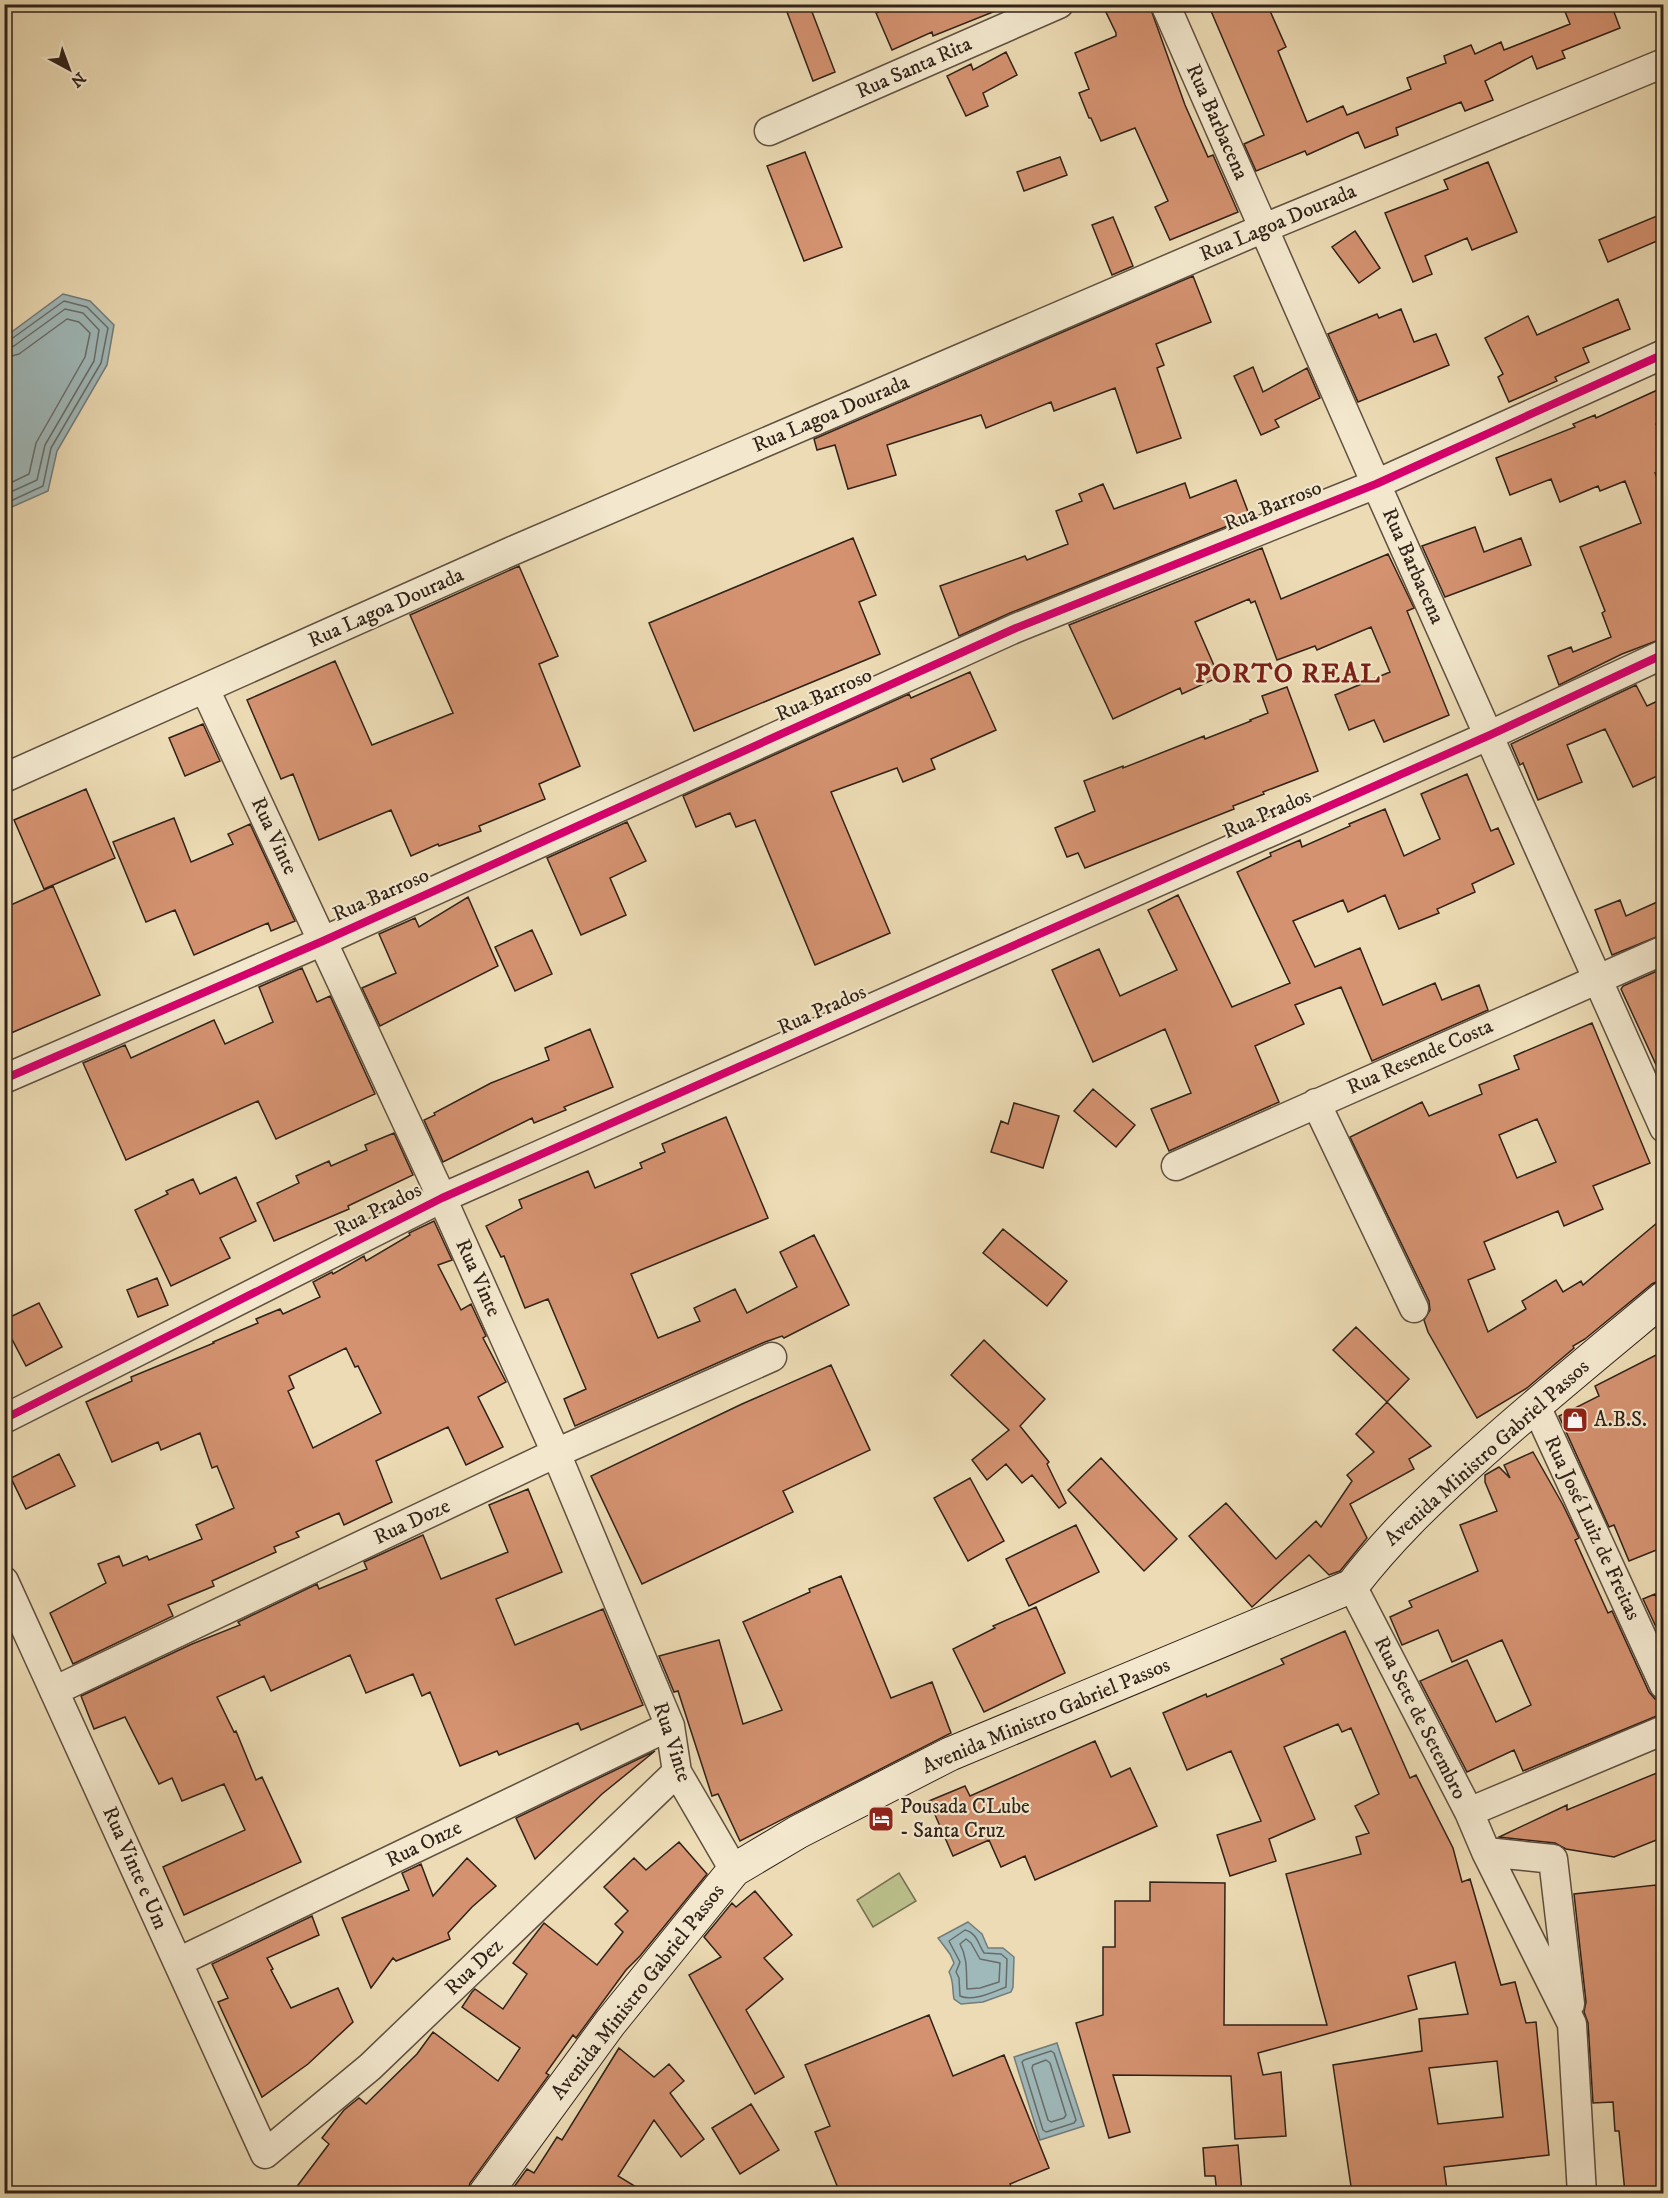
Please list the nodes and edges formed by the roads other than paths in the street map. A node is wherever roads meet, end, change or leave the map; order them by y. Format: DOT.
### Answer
graph roads {
  1 [pos="1059,4"];
  2 [pos="1165,4"];
  3 [pos="1664,63"];
  4 [pos="769,131"];
  5 [pos="1264,228"];
  6 [pos="1664,354"];
  7 [pos="1376,484"];
  8 [pos="1664,654"];
  9 [pos="205,689"];
  10 [pos="1490,735"];
  11 [pos="4,778"];
  12 [pos="323,940"];
  13 [pos="1664,950"];
  14 [pos="1596,980"];
  15 [pos="4,1079"];
  16 [pos="1316,1103"];
  17 [pos="1664,1128"];
  18 [pos="1176,1166"];
  19 [pos="442,1198"];
  20 [pos="1664,1299"];
  21 [pos="1414,1308"];
  22 [pos="772,1358"];
  23 [pos="1535,1404"];
  24 [pos="4,1419"];
  25 [pos="556,1453"];
  26 [pos="4,1581"];
  27 [pos="1352,1586"];
  28 [pos="1664,1685"];
  29 [pos="54,1691"];
  30 [pos="670,1726"];
  31 [pos="1664,1730"];
  32 [pos="677,1772"];
  33 [pos="1469,1812"];
  34 [pos="1486,1852"];
  35 [pos="734,1870"];
  36 [pos="178,1962"];
  37 [pos="1572,2024"];
  38 [pos="265,2154"];
  39 [pos="485,2193"];
  40 [pos="1582,2193"];
  1 -- 4 [label="street, Rua Santa Rita"];
  2 -- 5 [label="street, Rua Barbacena"];
  3 -- 5 [label="street, Rua Lagoa Dourada"];
  5 -- 7 [label="street, Rua Barbacena"];
  5 -- 9 [label="street, Rua Lagoa Dourada"];
  6 -- 7 [label="street, Rua Barroso"];
  7 -- 10 [label="street, Rua Barbacena"];
  7 -- 12 [label="street, Rua Barroso"];
  8 -- 10 [label="street, Rua Prados"];
  9 -- 11 [label="street, Rua Lagoa Dourada"];
  9 -- 12 [label="street, Rua Vinte"];
  10 -- 14 [label="street, Rua Barbacena"];
  10 -- 19 [label="street, Rua Prados"];
  12 -- 15 [label="street, Rua Barroso"];
  12 -- 19 [label="street, Rua Vinte"];
  13 -- 14 [label="street, Rua Resende Costa"];
  14 -- 16 [label="street, Rua Resende Costa"];
  14 -- 17 [label="street, Rua Barbacena"];
  16 -- 18 [label="street, Rua Resende Costa"];
  16 -- 21 [label="street"];
  19 -- 24 [label="street, Rua Prados"];
  19 -- 25 [label="street, Rua Vinte"];
  20 -- 23 [label="main road, Avenida Ministro Gabriel Passos"];
  22 -- 25 [label="street, Rua Doze"];
  23 -- 27 [label="main road, Avenida Ministro Gabriel Passos"];
  23 -- 28 [label="street, Rua José Luiz de Freitas"];
  25 -- 29 [label="street, Rua Doze"];
  25 -- 30 [label="street, Rua Vinte"];
  26 -- 29 [label="street, Rua Vinte e Um"];
  27 -- 33 [label="street, Rua Sete de Setembro"];
  27 -- 35 [label="main road, Avenida Ministro Gabriel Passos"];
  29 -- 36 [label="street, Rua Vinte e Um"];
  30 -- 32 [label="street, Rua Vinte"];
  30 -- 36 [label="street, Rua Onze"];
  31 -- 33 [label="street"];
  32 -- 35 [label="street, Rua Vinte"];
  32 -- 38 [label="street, Rua Dez"];
  33 -- 34 [label="street, Rua Sete de Setembro"];
  34 -- 37 [label="street, Rua Sete de Setembro"];
  34 -- 37 [label="street, Rua Sete de Setembro"];
  35 -- 39 [label="main road, Avenida Ministro Gabriel Passos"];
  36 -- 38 [label="street, Rua Vinte e Um"];
  37 -- 40 [label="street, Rua Sete de Setembro"];
}
